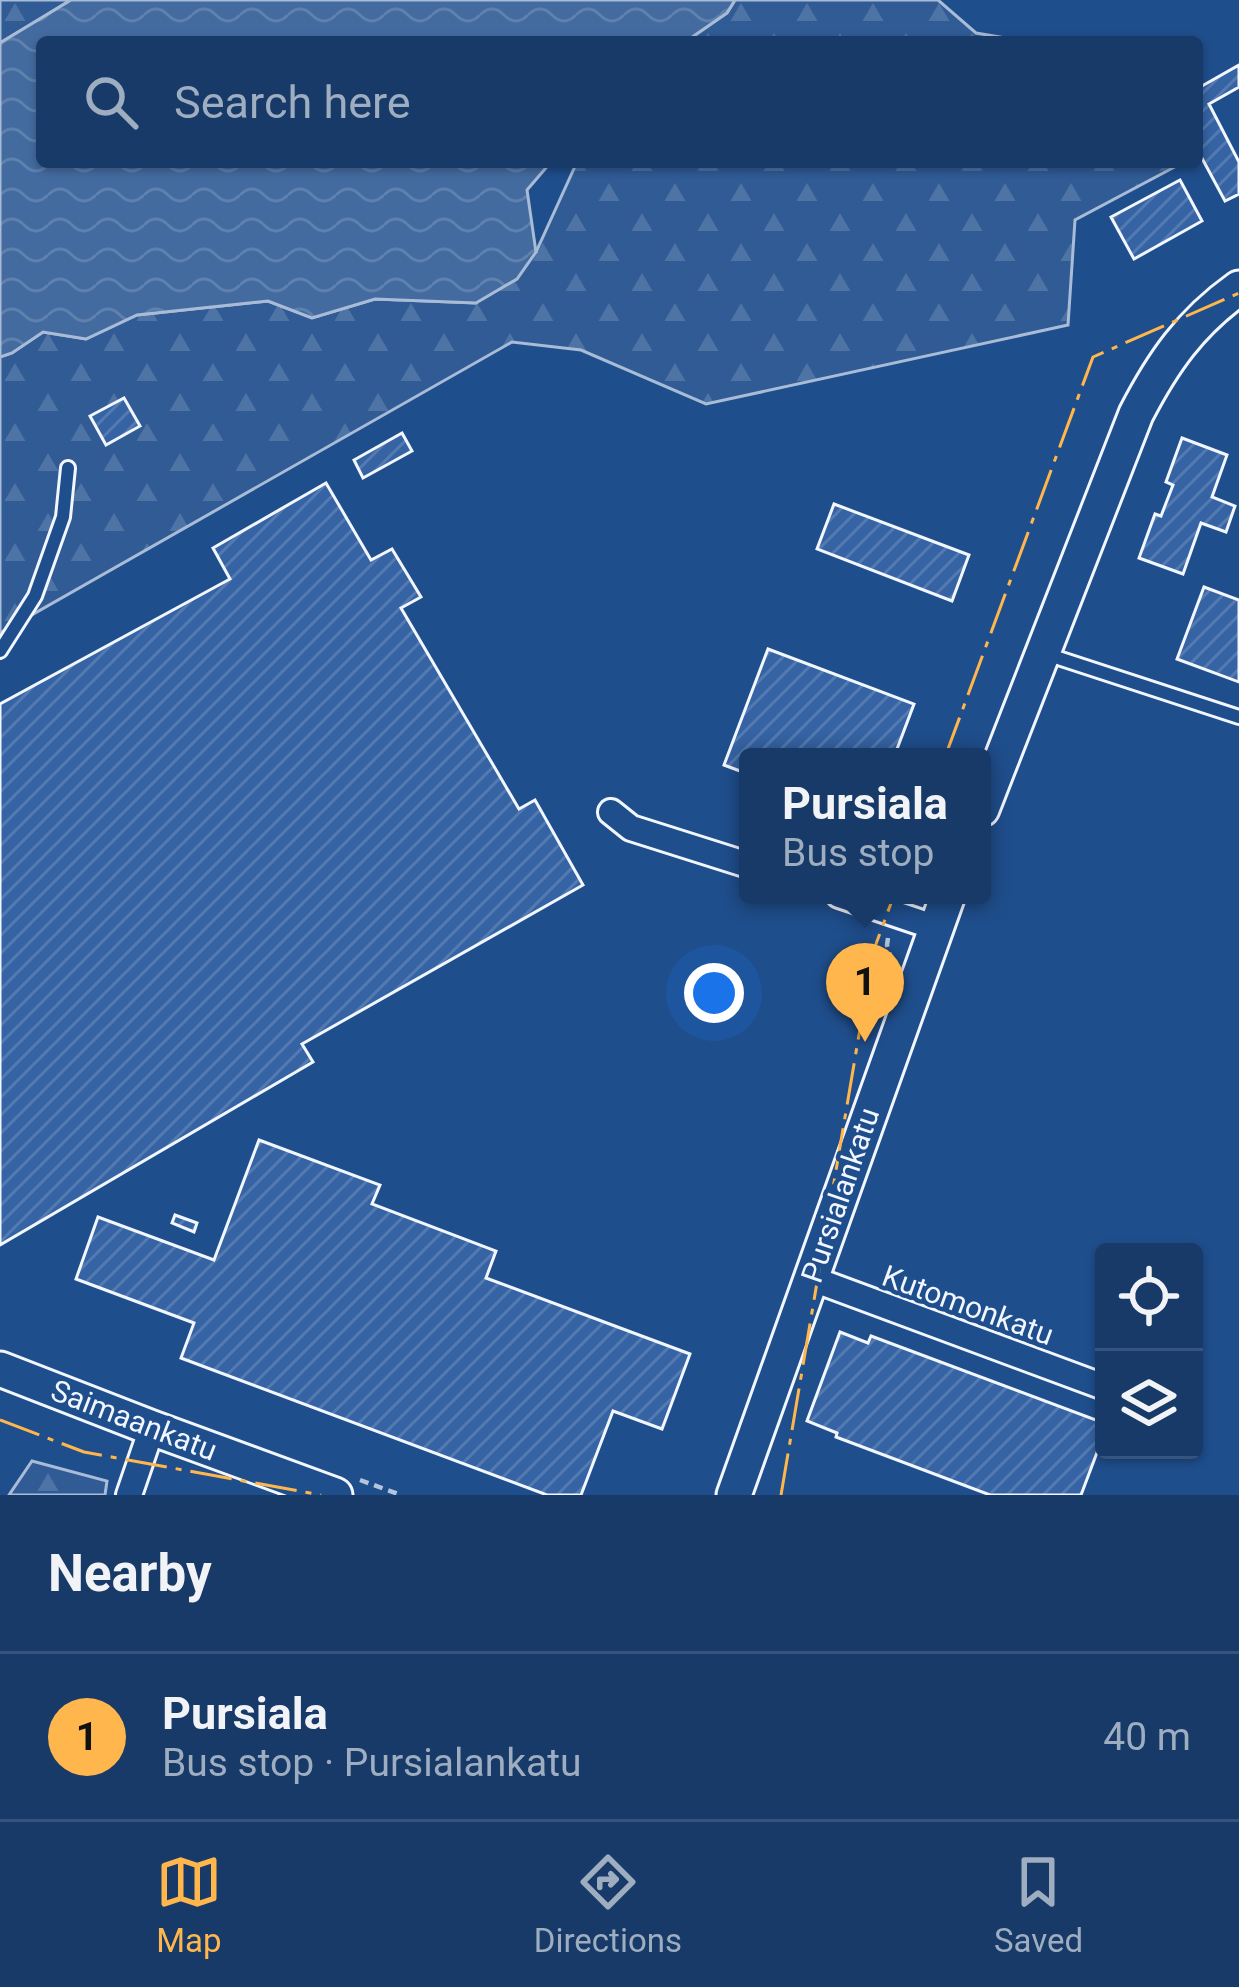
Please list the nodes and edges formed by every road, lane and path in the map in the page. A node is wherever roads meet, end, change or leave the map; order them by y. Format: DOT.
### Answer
graph roads {
  1 [pos="1239,288"];
  2 [pos="68,468"];
  3 [pos="0,651"];
  4 [pos="1045,653"];
  5 [pos="1239,717"];
  6 [pos="991,787"];
  7 [pos="611,812"];
  8 [pos="739,862"];
  9 [pos="866,904"];
  10 [pos="943,904"];
  11 [pos="934,927"];
  12 [pos="811,1278"];
  13 [pos="0,1369"];
  14 [pos="1095,1385"];
  15 [pos="152,1428"];
  16 [pos="129,1495"];
  17 [pos="335,1495"];
  18 [pos="734,1495"];
  1 -- 4 [label="street"];
  2 -- 3 [label="lane"];
  4 -- 5 [label="lane"];
  4 -- 6 [label="street"];
  7 -- 8 [label="street"];
  9 -- 11 [label="street"];
  10 -- 11 [label="street, Pursialankatu"];
  11 -- 12 [label="street, Pursialankatu"];
  12 -- 14 [label="street, Kutomonkatu"];
  12 -- 18 [label="street, Pursialankatu"];
  13 -- 15 [label="street, Saimaankatu"];
  15 -- 16 [label="street"];
  15 -- 17 [label="street, Saimaankatu"];
}
